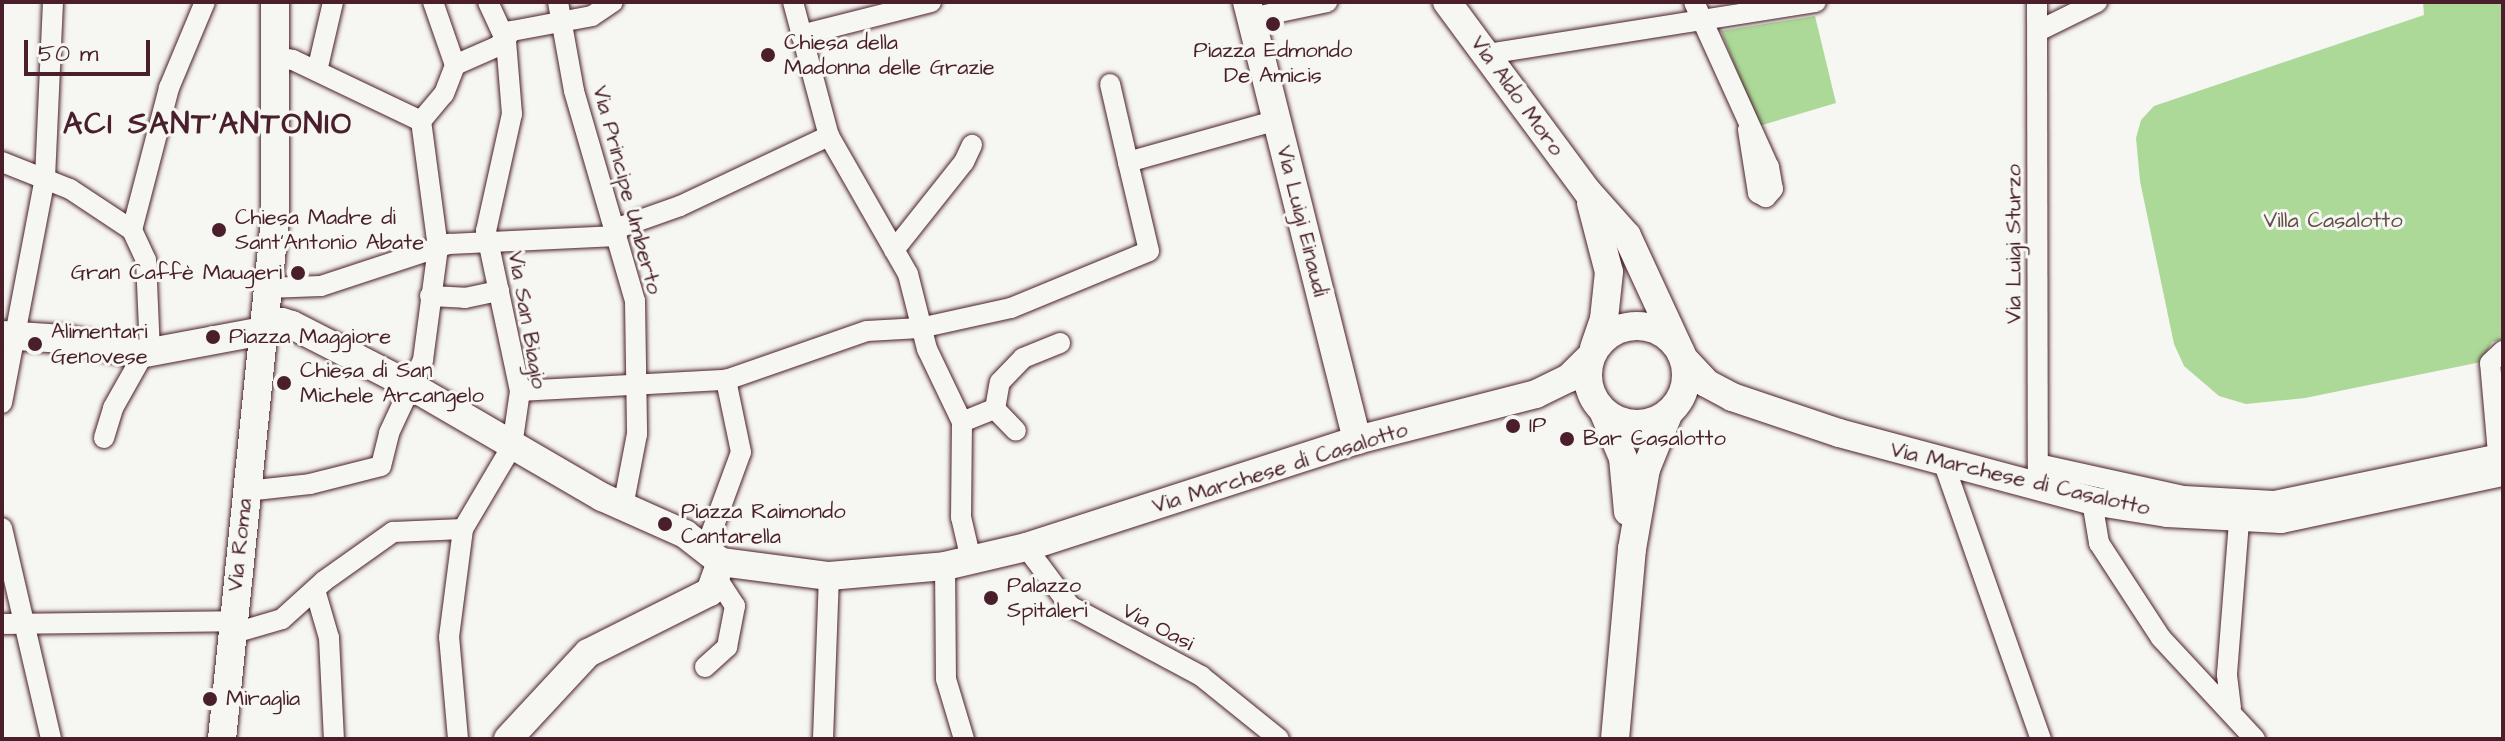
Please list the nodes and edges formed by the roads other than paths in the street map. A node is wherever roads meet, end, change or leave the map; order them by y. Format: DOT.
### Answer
graph roads {
  1 [pos="53,2"];
  2 [pos="205,2"];
  3 [pos="275,2"];
  4 [pos="333,2"];
  5 [pos="433,2"];
  6 [pos="488,2"];
  7 [pos="613,2"];
  8 [pos="793,2"];
  9 [pos="931,2"];
  10 [pos="1327,2"];
  11 [pos="1447,2"];
  12 [pos="1816,2"];
  13 [pos="2037,2"];
  14 [pos="2097,2"];
  15 [pos="1284,7"];
  16 [pos="1249,10"];
  17 [pos="1698,11"];
  18 [pos="559,12"];
  19 [pos="2038,31"];
  20 [pos="801,35"];
  21 [pos="506,41"];
  22 [pos="1487,54"];
  23 [pos="276,57"];
  24 [pos="455,65"];
  25 [pos="317,71"];
  26 [pos="1110,84"];
  27 [pos="1277,120"];
  28 [pos="421,121"];
  29 [pos="1748,130"];
  30 [pos="829,136"];
  31 [pos="972,145"];
  32 [pos="2,162"];
  33 [pos="1128,162"];
  34 [pos="45,178"];
  35 [pos="1587,191"];
  36 [pos="132,230"];
  37 [pos="616,232"];
  38 [pos="488,240"];
  39 [pos="438,248"];
  40 [pos="894,250"];
  41 [pos="282,288"];
  42 [pos="499,291"];
  43 [pos="430,296"];
  44 [pos="920,328"];
  45 [pos="304,329"];
  46 [pos="9,335"];
  47 [pos="262,341"];
  48 [pos="1060,343"];
  49 [pos="2503,351"];
  50 [pos="145,353"];
  51 [pos="1592,354"];
  52 [pos="1682,356"];
  53 [pos="726,380"];
  54 [pos="638,384"];
  55 [pos="411,386"];
  56 [pos="520,391"];
  57 [pos="1536,394"];
  58 [pos="1732,397"];
  59 [pos="2,403"];
  60 [pos="1600,408"];
  61 [pos="995,409"];
  62 [pos="1671,411"];
  63 [pos="962,422"];
  64 [pos="1016,431"];
  65 [pos="104,438"];
  66 [pos="1357,440"];
  67 [pos="512,446"];
  68 [pos="1944,464"];
  69 [pos="2500,466"];
  70 [pos="2038,475"];
  71 [pos="246,491"];
  72 [pos="620,498"];
  73 [pos="2092,501"];
  74 [pos="2239,520"];
  75 [pos="2,528"];
  76 [pos="463,529"];
  77 [pos="1026,547"];
  78 [pos="1632,549"];
  79 [pos="713,561"];
  80 [pos="958,563"];
  81 [pos="829,576"];
  82 [pos="315,590"];
  83 [pos="2,624"];
  84 [pos="24,624"];
  85 [pos="232,628"];
  86 [pos="705,667"];
  87 [pos="2231,708"];
  88 [pos="51,739"];
  89 [pos="222,739"];
  90 [pos="334,739"];
  91 [pos="458,739"];
  92 [pos="508,739"];
  93 [pos="823,739"];
  94 [pos="964,739"];
  95 [pos="1279,739"];
  96 [pos="1615,739"];
  97 [pos="2041,739"];
  98 [pos="2255,739"];
  1 -- 34 [label="street"];
  2 -- 36 [label="street"];
  3 -- 23 [label="street, Via Roma"];
  4 -- 25 [label="street"];
  5 -- 24 [label="street"];
  6 -- 21 [label="street"];
  7 -- 18 [label="street"];
  8 -- 20 [label="street"];
  9 -- 20 [label="street"];
  10 -- 15 [label="street"];
  11 -- 22 [label="street, Via Aldo Moro"];
  12 -- 17 [label="street"];
  13 -- 19 [label="street, Via Luigi Sturzo"];
  14 -- 19 [label="street"];
  15 -- 16 [label="street"];
  16 -- 27 [label="street, Via Luigi Einaudi"];
  17 -- 22 [label="street"];
  17 -- 29 [label="street"];
  18 -- 21 [label="street"];
  18 -- 37 [label="street, Via Principe Umberto"];
  19 -- 70 [label="street, Via Luigi Sturzo"];
  20 -- 30 [label="street"];
  21 -- 24 [label="street"];
  21 -- 38 [label="street, Via San Biagio"];
  22 -- 35 [label="street, Via Aldo Moro"];
  23 -- 25 [label="street"];
  23 -- 41 [label="street, Via Roma"];
  24 -- 28 [label="street"];
  25 -- 28 [label="street"];
  26 -- 33 [label="street"];
  27 -- 33 [label="street"];
  27 -- 66 [label="street, Via Luigi Einaudi"];
  28 -- 39 [label="street"];
  30 -- 37 [label="street"];
  30 -- 40 [label="street"];
  31 -- 40 [label="street"];
  32 -- 34 [label="street"];
  33 -- 44 [label="street"];
  34 -- 36 [label="street"];
  34 -- 46 [label="street"];
  35 -- 51 [label="street"];
  35 -- 52 [label="street, Via Aldo Moro"];
  36 -- 50 [label="street"];
  37 -- 38 [label="street"];
  37 -- 54 [label="street, Via Principe Umberto"];
  38 -- 39 [label="street"];
  38 -- 42 [label="street, Via San Biagio"];
  39 -- 41 [label="street"];
  39 -- 43 [label="street"];
  40 -- 44 [label="street"];
  41 -- 45 [label="street"];
  41 -- 47 [label="street, Via Roma"];
  42 -- 43 [label="street"];
  42 -- 56 [label="street, Via San Biagio"];
  43 -- 55 [label="street"];
  44 -- 53 [label="street"];
  44 -- 63 [label="street"];
  45 -- 47 [label="street"];
  45 -- 55 [label="street"];
  46 -- 50 [label="street"];
  46 -- 59 [label="street"];
  47 -- 50 [label="street"];
  47 -- 71 [label="street, Via Roma"];
  48 -- 61 [label="street"];
  49 -- 69 [label="street"];
  50 -- 65 [label="street"];
  51 -- 52 [label="street"];
  51 -- 57 [label="street"];
  51 -- 60 [label="street"];
  52 -- 58 [label="street"];
  52 -- 62 [label="street"];
  53 -- 54 [label="street"];
  53 -- 79 [label="street"];
  54 -- 56 [label="street"];
  54 -- 72 [label="street, Via Principe Umberto"];
  55 -- 67 [label="street"];
  55 -- 71 [label="street"];
  56 -- 67 [label="street, Via San Biagio"];
  57 -- 60 [label="street"];
  57 -- 66 [label="street, Via Marchese di Casalotto"];
  58 -- 62 [label="street"];
  58 -- 68 [label="street, Via Marchese di Casalotto"];
  60 -- 62 [label="street"];
  60 -- 78 [label="street"];
  61 -- 63 [label="street"];
  61 -- 64 [label="street"];
  62 -- 78 [label="street"];
  63 -- 80 [label="street"];
  66 -- 77 [label="street, Via Marchese di Casalotto"];
  67 -- 72 [label="street"];
  67 -- 76 [label="street, Via San Biagio"];
  68 -- 70 [label="street, Via Marchese di Casalotto"];
  68 -- 97 [label="street"];
  69 -- 70 [label="street"];
  69 -- 74 [label="street, Via Marchese di Casalotto"];
  70 -- 73 [label="street, Via Marchese di Casalotto"];
  71 -- 85 [label="street, Via Roma"];
  72 -- 79 [label="street"];
  73 -- 74 [label="street, Via Marchese di Casalotto"];
  73 -- 87 [label="street"];
  74 -- 87 [label="street"];
  75 -- 84 [label="street"];
  76 -- 82 [label="street"];
  76 -- 91 [label="street, Via San Biagio"];
  77 -- 80 [label="street, Via Marchese di Casalotto"];
  77 -- 95 [label="street, Via Oasi"];
  78 -- 96 [label="street"];
  79 -- 81 [label="street, Via Marchese di Casalotto"];
  79 -- 86 [label="street"];
  79 -- 92 [label="street"];
  80 -- 81 [label="street, Via Marchese di Casalotto"];
  80 -- 94 [label="street"];
  81 -- 93 [label="street"];
  82 -- 85 [label="street"];
  82 -- 90 [label="street"];
  83 -- 84 [label="street"];
  84 -- 85 [label="street"];
  84 -- 88 [label="street"];
  85 -- 89 [label="street, Via Roma"];
  87 -- 98 [label="street"];
}
